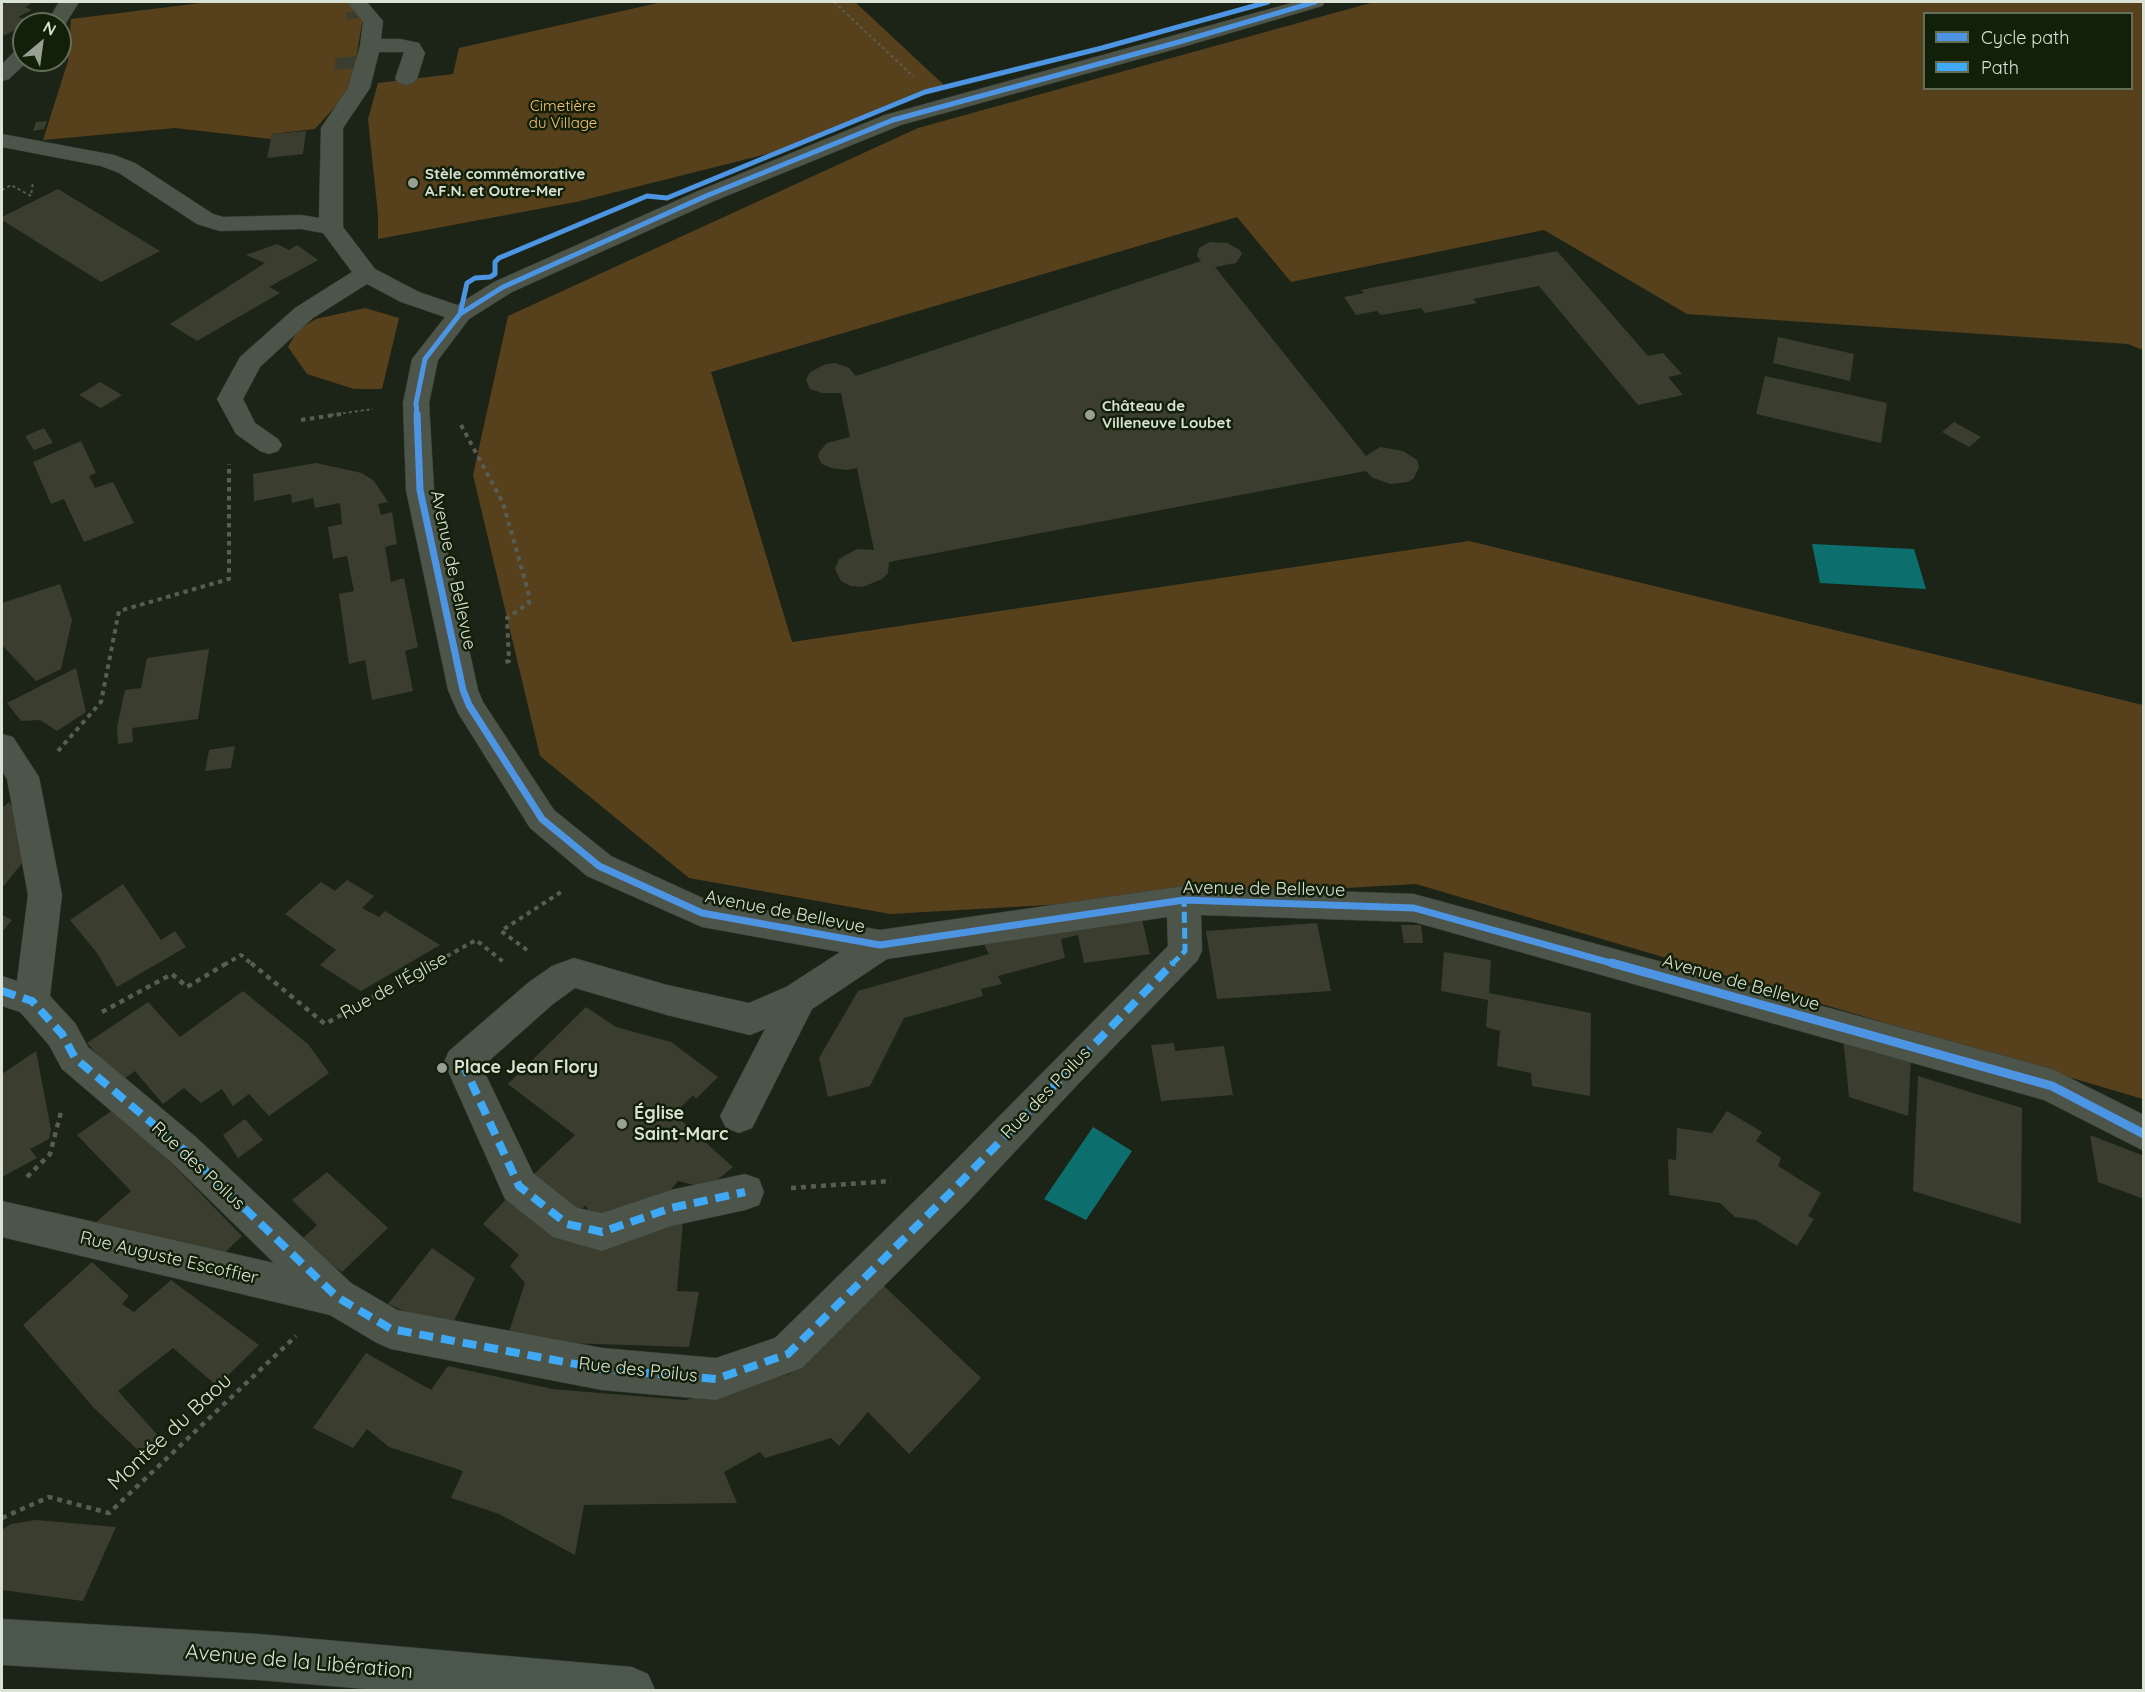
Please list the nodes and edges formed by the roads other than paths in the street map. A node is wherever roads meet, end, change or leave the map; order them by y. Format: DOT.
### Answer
graph roads {
  1 [pos="357,2"];
  2 [pos="1298,4"];
  3 [pos="370,46"];
  4 [pos="405,79"];
  5 [pos="2,141"];
  6 [pos="331,227"];
  7 [pos="366,274"];
  8 [pos="460,314"];
  9 [pos="269,445"];
  10 [pos="7,753"];
  11 [pos="1184,900"];
  12 [pos="880,945"];
  13 [pos="17,996"];
  14 [pos="799,998"];
  15 [pos="739,1116"];
  16 [pos="2144,1134"];
  17 [pos="745,1192"];
  18 [pos="2,1219"];
  19 [pos="337,1298"];
  20 [pos="2,1642"];
  21 [pos="632,1690"];
  1 -- 3 [label="street"];
  2 -- 8 [label="street, Avenue de Bellevue"];
  3 -- 4 [label="street"];
  3 -- 6 [label="street"];
  5 -- 6 [label="street"];
  6 -- 7 [label="street"];
  7 -- 8 [label="street"];
  7 -- 9 [label="street"];
  8 -- 12 [label="street, Avenue de Bellevue"];
  10 -- 13 [label="street"];
  11 -- 12 [label="street, Avenue de Bellevue"];
  11 -- 16 [label="street, Avenue de Bellevue"];
  11 -- 19 [label="street, Rue des Poilus"];
  12 -- 14 [label="street"];
  13 -- 19 [label="street, Rue des Poilus"];
  14 -- 15 [label="street"];
  14 -- 17 [label="street"];
  18 -- 19 [label="street, Rue Auguste Escoffier"];
  20 -- 21 [label="main road, Avenue de la Libération"];
}
